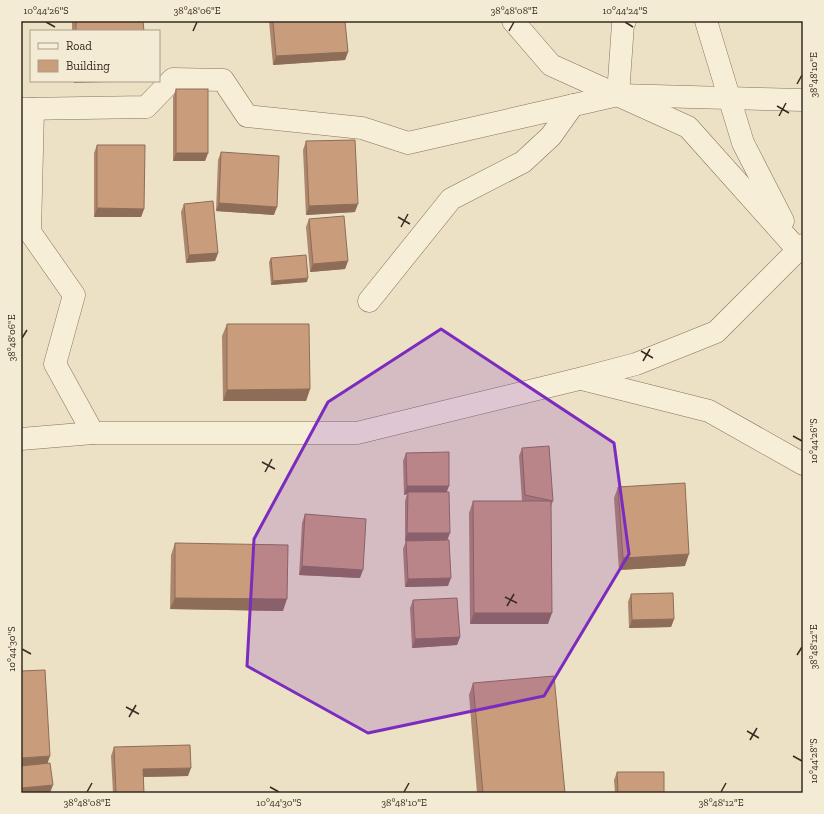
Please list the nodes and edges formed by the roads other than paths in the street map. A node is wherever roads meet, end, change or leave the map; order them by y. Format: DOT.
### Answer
graph roads {
  1 [pos="513,21"];
  2 [pos="625,21"];
  3 [pos="706,21"];
  4 [pos="618,95"];
  5 [pos="730,99"];
  6 [pos="803,100"];
  7 [pos="573,105"];
  8 [pos="27,109"];
  9 [pos="802,251"];
  10 [pos="369,301"];
  11 [pos="579,379"];
  12 [pos="94,433"];
  13 [pos="21,439"];
  14 [pos="803,464"];
  1 -- 4 [label="street"];
  2 -- 4 [label="street"];
  3 -- 5 [label="street"];
  4 -- 5 [label="street"];
  4 -- 7 [label="street"];
  4 -- 9 [label="street"];
  5 -- 6 [label="street"];
  5 -- 9 [label="street"];
  7 -- 8 [label="street"];
  7 -- 10 [label="street"];
  8 -- 12 [label="street"];
  9 -- 11 [label="street"];
  11 -- 12 [label="street"];
  11 -- 14 [label="street"];
  12 -- 13 [label="street"];
}
